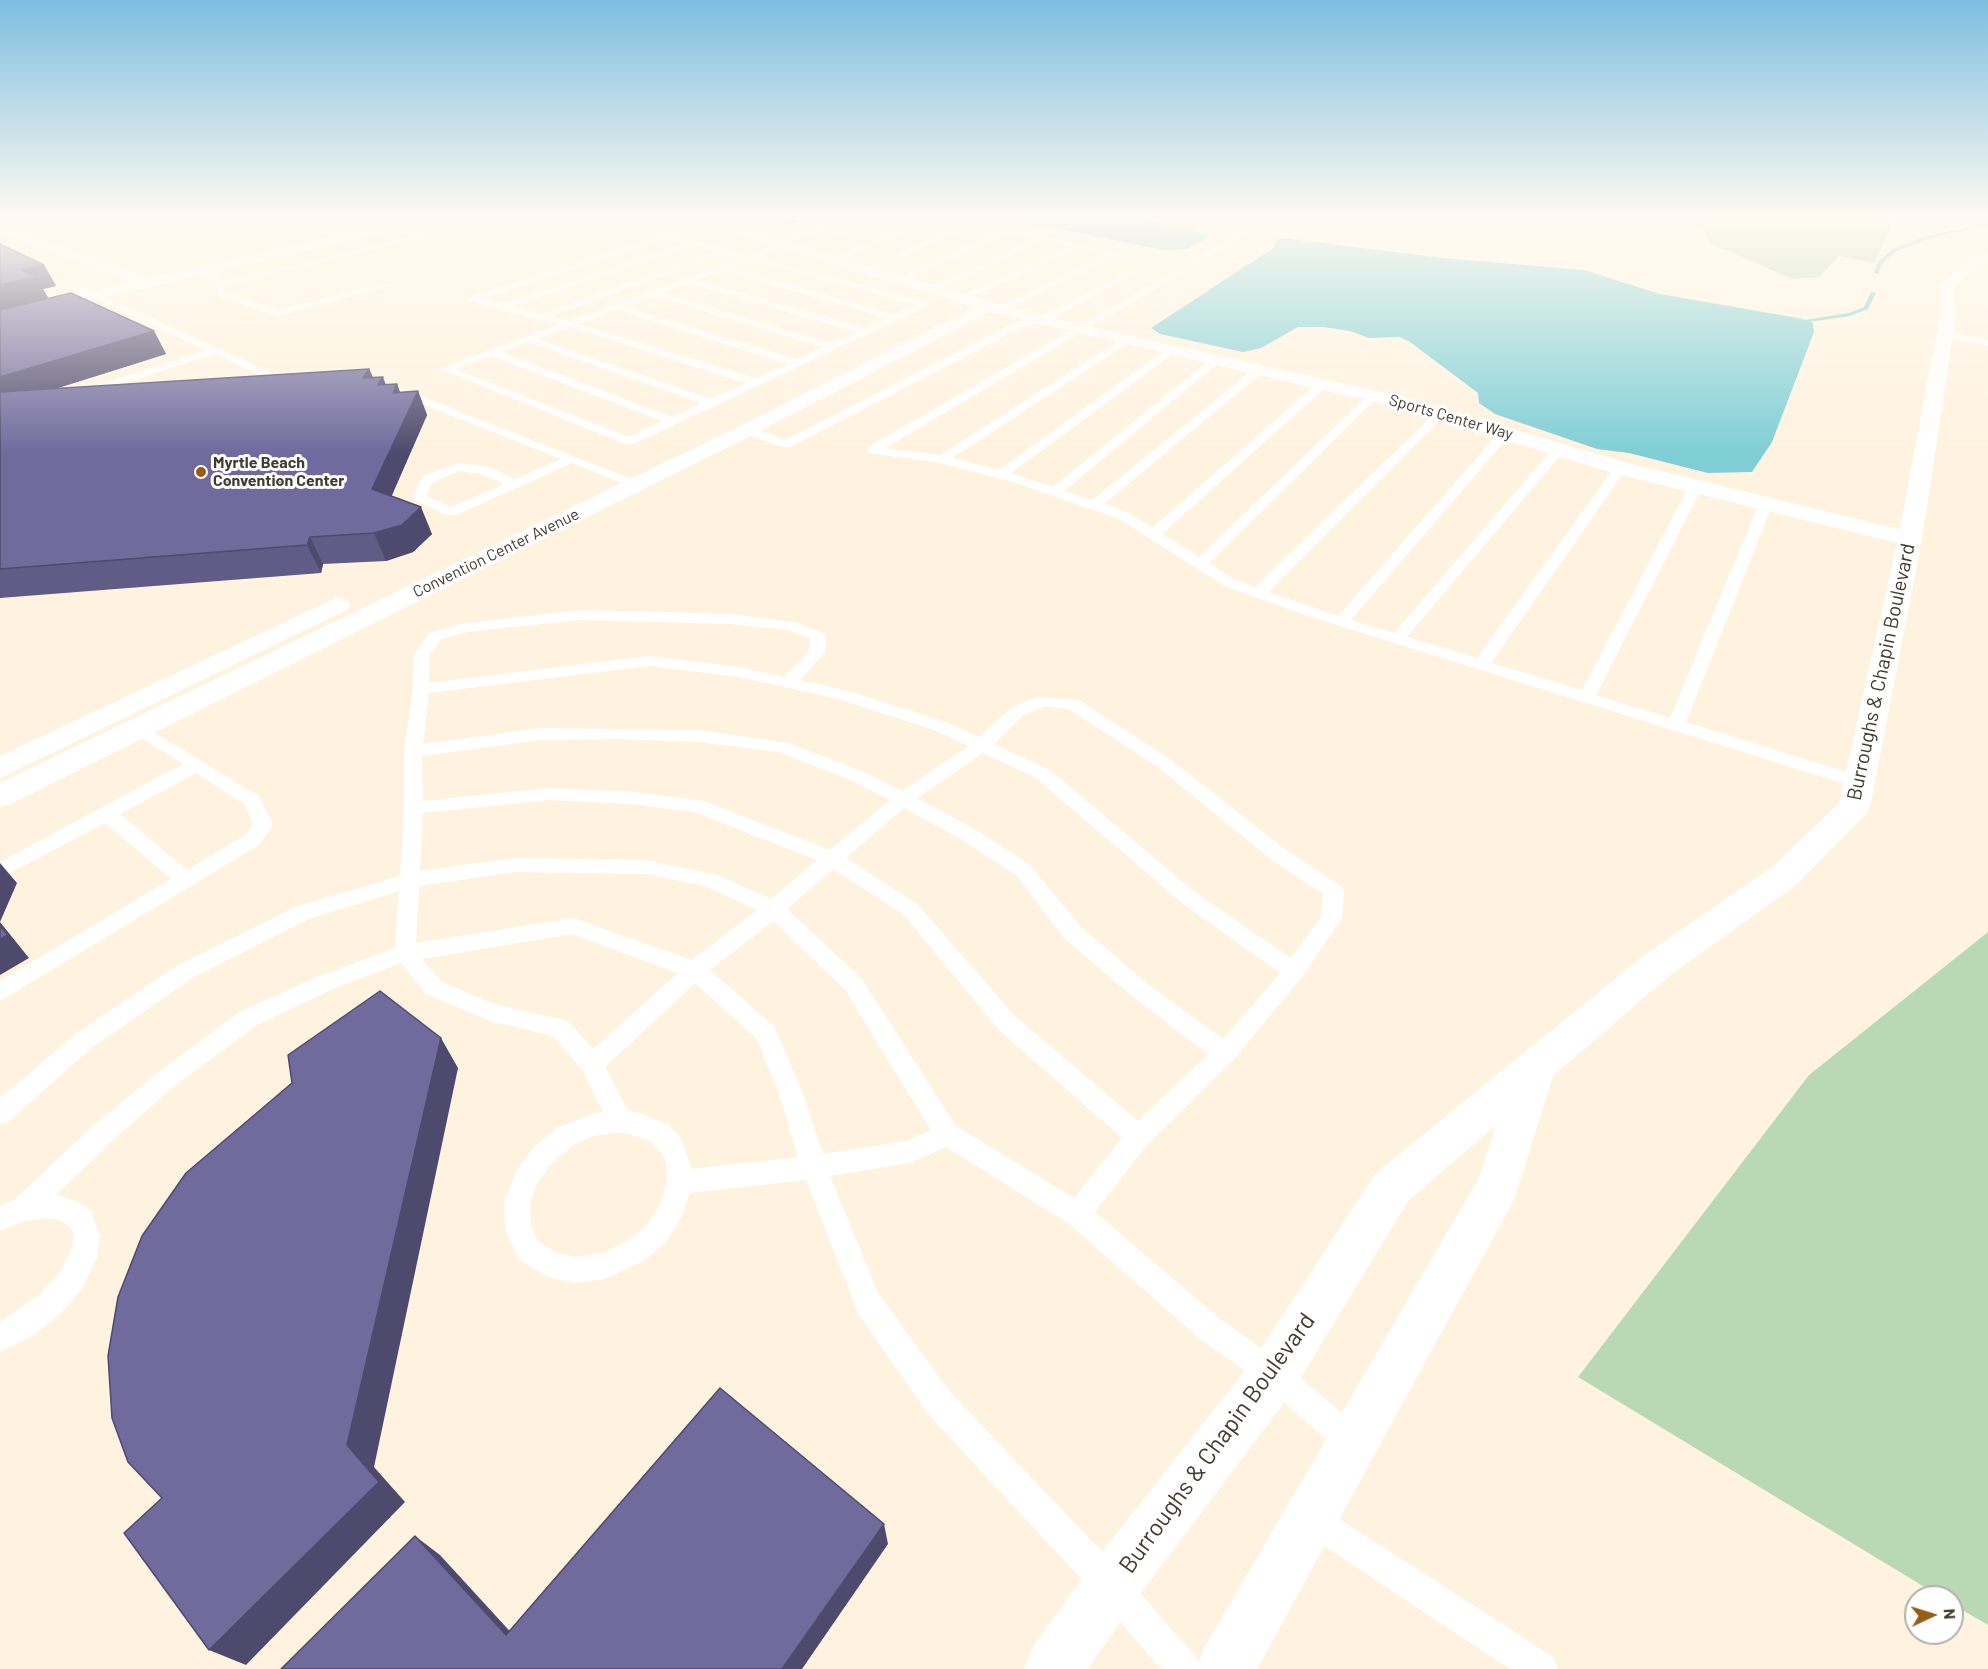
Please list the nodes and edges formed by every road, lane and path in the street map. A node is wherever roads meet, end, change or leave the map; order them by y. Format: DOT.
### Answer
graph roads {
  1 [pos="56,298"];
  2 [pos="68,298"];
  3 [pos="101,298"];
  4 [pos="233,298"];
  5 [pos="337,298"];
  6 [pos="474,298"];
  7 [pos="531,298"];
  8 [pos="593,298"];
  9 [pos="640,298"];
  10 [pos="669,298"];
  11 [pos="748,298"];
  12 [pos="829,298"];
  13 [pos="902,298"];
  14 [pos="962,298"];
  15 [pos="992,298"];
  16 [pos="998,298"];
  17 [pos="1085,298"];
  18 [pos="1132,298"];
  19 [pos="1947,298"];
  20 [pos="110,302"];
  21 [pos="982,304"];
  22 [pos="616,307"];
  23 [pos="0,308"];
  24 [pos="501,308"];
  25 [pos="77,311"];
  26 [pos="0,317"];
  27 [pos="540,317"];
  28 [pos="896,317"];
  29 [pos="1043,320"];
  30 [pos="570,324"];
  31 [pos="1080,328"];
  32 [pos="866,331"];
  33 [pos="1944,334"];
  34 [pos="528,339"];
  35 [pos="1128,339"];
  36 [pos="1988,343"];
  37 [pos="832,347"];
  38 [pos="1173,349"];
  39 [pos="213,351"];
  40 [pos="490,352"];
  41 [pos="1217,360"];
  42 [pos="797,363"];
  43 [pos="1260,369"];
  44 [pos="756,382"];
  45 [pos="1323,384"];
  46 [pos="387,387"];
  47 [pos="280,393"];
  48 [pos="1374,396"];
  49 [pos="80,401"];
  50 [pos="712,403"];
  51 [pos="1440,414"];
  52 [pos="673,421"];
  53 [pos="747,430"];
  54 [pos="1505,433"];
  55 [pos="1559,449"];
  56 [pos="571,459"];
  57 [pos="942,459"];
  58 [pos="1621,468"];
  59 [pos="610,474"];
  60 [pos="1001,475"];
  61 [pos="513,483"];
  62 [pos="637,484"];
  63 [pos="1696,486"];
  64 [pos="1054,492"];
  65 [pos="1766,503"];
  66 [pos="1094,506"];
  67 [pos="1153,534"];
  68 [pos="1910,539"];
  69 [pos="1200,564"];
  70 [pos="1258,593"];
  71 [pos="1341,622"];
  72 [pos="1397,639"];
  73 [pos="1481,665"];
  74 [pos="788,683"];
  75 [pos="422,689"];
  76 [pos="1586,698"];
  77 [pos="1676,725"];
  78 [pos="138,729"];
  79 [pos="982,745"];
  80 [pos="413,751"];
  81 [pos="196,765"];
  82 [pos="0,768"];
  83 [pos="1859,782"];
  84 [pos="0,796"];
  85 [pos="903,799"];
  86 [pos="414,808"];
  87 [pos="106,813"];
  88 [pos="831,858"];
  89 [pos="3,868"];
  90 [pos="186,880"];
  91 [pos="410,880"];
  92 [pos="773,909"];
  93 [pos="405,953"];
  94 [pos="695,970"];
  95 [pos="1294,971"];
  96 [pos="0,992"];
  97 [pos="1225,1053"];
  98 [pos="592,1064"];
  99 [pos="1535,1069"];
  100 [pos="0,1113"];
  101 [pos="620,1121"];
  102 [pos="947,1134"];
  103 [pos="1138,1137"];
  104 [pos="814,1167"];
  105 [pos="680,1182"];
  106 [pos="12,1214"];
  107 [pos="1077,1214"];
  108 [pos="0,1338"];
  109 [pos="1274,1374"];
  110 [pos="1353,1443"];
  111 [pos="1310,1518"];
  112 [pos="1111,1586"];
  113 [pos="1053,1669"];
  114 [pos="1184,1669"];
  115 [pos="1225,1669"];
  116 [pos="1541,1669"];
  1 -- 23 [label="street"];
  2 -- 26 [label="street"];
  3 -- 20 [label="lane"];
  4 -- 5 [label="lane"];
  6 -- 24 [label="lane"];
  7 -- 24 [label="lane"];
  8 -- 27 [label="lane"];
  9 -- 22 [label="lane"];
  10 -- 37 [label="lane"];
  11 -- 32 [label="lane"];
  12 -- 28 [label="lane"];
  13 -- 28 [label="lane"];
  14 -- 21 [label="street, Sports Center Way"];
  15 -- 21 [label="lane"];
  16 -- 21 [label="lane"];
  17 -- 29 [label="lane"];
  18 -- 31 [label="lane"];
  19 -- 33 [label="street, Burroughs & Chapin Boulevard"];
  20 -- 25 [label="lane"];
  20 -- 39 [label="lane"];
  21 -- 29 [label="street, Sports Center Way"];
  21 -- 53 [label="street, Convention Center Avenue"];
  21 -- 59 [label="street, Convention Center Avenue"];
  22 -- 30 [label="lane"];
  22 -- 42 [label="lane"];
  24 -- 27 [label="lane"];
  27 -- 30 [label="lane"];
  28 -- 32 [label="lane"];
  29 -- 31 [label="street, Sports Center Way"];
  29 -- 53 [label="lane"];
  30 -- 34 [label="lane"];
  30 -- 44 [label="lane"];
  31 -- 35 [label="street, Sports Center Way"];
  31 -- 57 [label="lane"];
  32 -- 37 [label="lane"];
  33 -- 36 [label="lane"];
  33 -- 68 [label="street, Burroughs & Chapin Boulevard"];
  34 -- 40 [label="lane"];
  34 -- 50 [label="lane"];
  35 -- 38 [label="street, Sports Center Way"];
  35 -- 57 [label="lane"];
  37 -- 42 [label="lane"];
  38 -- 41 [label="street, Sports Center Way"];
  38 -- 60 [label="lane"];
  39 -- 47 [label="lane"];
  39 -- 49 [label="lane"];
  40 -- 52 [label="lane"];
  40 -- 52 [label="lane"];
  41 -- 43 [label="street, Sports Center Way"];
  41 -- 64 [label="lane"];
  42 -- 44 [label="lane"];
  43 -- 45 [label="street, Sports Center Way"];
  43 -- 66 [label="lane"];
  44 -- 50 [label="lane"];
  45 -- 48 [label="street, Sports Center Way"];
  45 -- 67 [label="lane"];
  46 -- 56 [label="lane"];
  48 -- 51 [label="street, Sports Center Way"];
  48 -- 69 [label="lane"];
  50 -- 52 [label="lane"];
  51 -- 54 [label="street, Sports Center Way"];
  51 -- 70 [label="lane"];
  53 -- 62 [label="street, Convention Center Avenue"];
  54 -- 55 [label="street, Sports Center Way"];
  54 -- 71 [label="lane"];
  55 -- 58 [label="street, Sports Center Way"];
  55 -- 72 [label="lane"];
  56 -- 59 [label="lane"];
  56 -- 61 [label="lane"];
  57 -- 60 [label="lane"];
  58 -- 63 [label="street, Sports Center Way"];
  58 -- 73 [label="lane"];
  59 -- 62 [label="lane"];
  59 -- 82 [label="street, Convention Center Avenue"];
  60 -- 64 [label="lane"];
  61 -- 61 [label="lane"];
  62 -- 78 [label="street, Convention Center Avenue"];
  63 -- 65 [label="street, Sports Center Way"];
  63 -- 76 [label="lane"];
  64 -- 66 [label="lane"];
  65 -- 68 [label="street, Sports Center Way"];
  65 -- 77 [label="lane"];
  66 -- 67 [label="lane"];
  67 -- 69 [label="lane"];
  68 -- 83 [label="street, Burroughs & Chapin Boulevard"];
  69 -- 70 [label="lane"];
  70 -- 71 [label="lane"];
  71 -- 72 [label="lane"];
  72 -- 73 [label="lane"];
  73 -- 76 [label="lane"];
  74 -- 75 [label="lane"];
  74 -- 75 [label="lane"];
  74 -- 79 [label="lane"];
  75 -- 80 [label="lane"];
  76 -- 77 [label="lane"];
  77 -- 83 [label="lane"];
  78 -- 81 [label="lane"];
  78 -- 84 [label="street, Convention Center Avenue"];
  79 -- 85 [label="lane"];
  79 -- 95 [label="lane"];
  79 -- 95 [label="lane"];
  80 -- 85 [label="lane"];
  80 -- 86 [label="lane"];
  81 -- 87 [label="lane"];
  81 -- 90 [label="lane"];
  83 -- 99 [label="street, Burroughs & Chapin Boulevard"];
  85 -- 88 [label="lane"];
  85 -- 97 [label="lane"];
  86 -- 88 [label="lane"];
  86 -- 91 [label="lane"];
  87 -- 89 [label="lane"];
  87 -- 90 [label="lane"];
  88 -- 92 [label="lane"];
  88 -- 103 [label="lane"];
  90 -- 96 [label="lane"];
  91 -- 92 [label="lane"];
  91 -- 93 [label="lane"];
  91 -- 100 [label="lane"];
  92 -- 94 [label="lane"];
  92 -- 102 [label="lane"];
  93 -- 94 [label="lane"];
  93 -- 98 [label="lane"];
  93 -- 106 [label="lane"];
  94 -- 98 [label="lane"];
  94 -- 104 [label="lane"];
  95 -- 97 [label="lane"];
  97 -- 103 [label="lane"];
  98 -- 101 [label="lane"];
  99 -- 109 [label="street, Burroughs & Chapin Boulevard"];
  99 -- 110 [label="street"];
  101 -- 105 [label="lane"];
  101 -- 105 [label="lane"];
  102 -- 104 [label="lane"];
  102 -- 107 [label="lane"];
  103 -- 107 [label="lane"];
  104 -- 105 [label="lane"];
  104 -- 112 [label="lane"];
  106 -- 108 [label="lane"];
  107 -- 109 [label="lane"];
  109 -- 110 [label="lane"];
  109 -- 112 [label="street, Burroughs & Chapin Boulevard"];
  110 -- 111 [label="street"];
  111 -- 115 [label="street"];
  111 -- 116 [label="lane"];
  112 -- 113 [label="street, Burroughs & Chapin Boulevard"];
  112 -- 114 [label="lane"];
}
